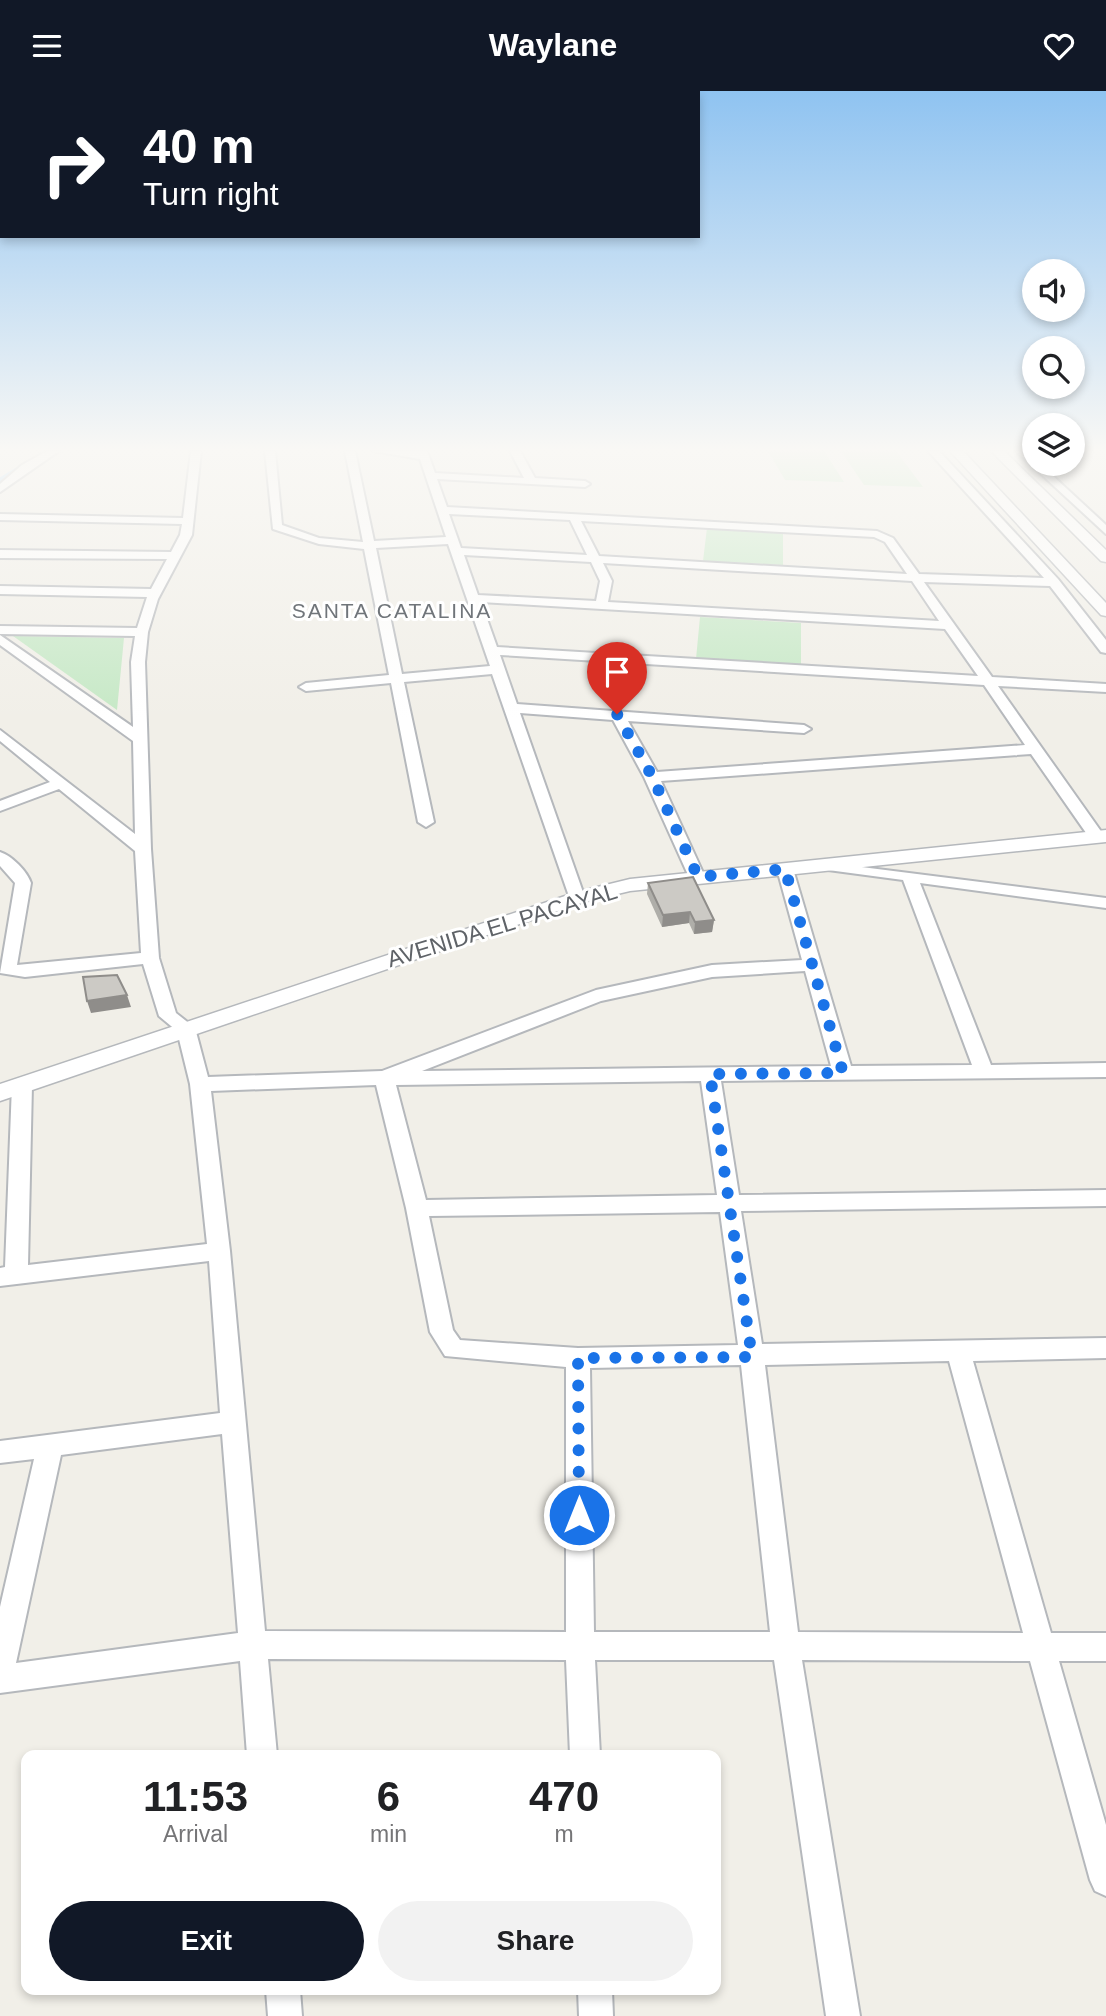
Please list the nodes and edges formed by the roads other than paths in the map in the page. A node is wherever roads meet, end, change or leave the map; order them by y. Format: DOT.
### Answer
graph roads {
  1 [pos="183,541"];
  2 [pos="327,541"];
  3 [pos="368,541"];
  4 [pos="453,541"];
  5 [pos="586,541"];
  6 [pos="890,541"];
  7 [pos="1016,541"];
  8 [pos="1041,541"];
  9 [pos="1089,541"];
  10 [pos="369,546"];
  11 [pos="455,546"];
  12 [pos="0,554"];
  13 [pos="175,556"];
  14 [pos="1106,558"];
  15 [pos="595,559"];
  16 [pos="916,578"];
  17 [pos="1054,582"];
  18 [pos="0,590"];
  19 [pos="155,593"];
  20 [pos="473,597"];
  21 [pos="601,605"];
  22 [pos="1106,612"];
  23 [pos="949,625"];
  24 [pos="0,630"];
  25 [pos="142,632"];
  26 [pos="0,639"];
  27 [pos="1106,649"];
  28 [pos="491,651"];
  29 [pos="498,669"];
  30 [pos="396,677"];
  31 [pos="987,682"];
  32 [pos="306,687"];
  33 [pos="1106,688"];
  34 [pos="511,708"];
  35 [pos="617,714"];
  36 [pos="804,729"];
  37 [pos="0,734"];
  38 [pos="140,739"];
  39 [pos="1033,749"];
  40 [pos="652,776"];
  41 [pos="60,783"];
  42 [pos="0,806"];
  43 [pos="426,822"];
  44 [pos="1101,836"];
  45 [pos="143,849"];
  46 [pos="0,857"];
  47 [pos="828,865"];
  48 [pos="785,869"];
  49 [pos="698,877"];
  50 [pos="910,878"];
  51 [pos="577,898"];
  52 [pos="1106,903"];
  53 [pos="150,958"];
  54 [pos="814,965"];
  55 [pos="186,1028"];
  56 [pos="1106,1070"];
  57 [pos="984,1071"];
  58 [pos="843,1073"];
  59 [pos="710,1074"];
  60 [pos="384,1078"];
  61 [pos="200,1084"];
  62 [pos="22,1085"];
  63 [pos="0,1093"];
  64 [pos="1106,1198"];
  65 [pos="729,1203"];
  66 [pos="417,1208"];
  67 [pos="219,1251"];
  68 [pos="8,1276"];
  69 [pos="1106,1348"];
  70 [pos="958,1351"];
  71 [pos="752,1357"];
  72 [pos="578,1358"];
  73 [pos="232,1422"];
  74 [pos="50,1446"];
  75 [pos="0,1452"];
  76 [pos="251,1645"];
  77 [pos="580,1645"];
  78 [pos="786,1646"];
  79 [pos="1041,1647"];
  80 [pos="1106,1647"];
  81 [pos="0,1669"];
  82 [pos="0,1679"];
  83 [pos="262,1750"];
  84 [pos="585,1750"];
  85 [pos="1106,1880"];
  86 [pos="283,1995"];
  87 [pos="595,1995"];
  88 [pos="285,2016"];
  89 [pos="596,2016"];
  90 [pos="843,2016"];
  1 -- 13 [label="street"];
  2 -- 10 [label="street"];
  3 -- 10 [label="street"];
  4 -- 11 [label="street"];
  5 -- 15 [label="street"];
  6 -- 16 [label="street"];
  7 -- 17 [label="street"];
  8 -- 22 [label="street"];
  9 -- 14 [label="street"];
  10 -- 11 [label="street"];
  10 -- 30 [label="street"];
  11 -- 15 [label="street"];
  11 -- 20 [label="street"];
  12 -- 13 [label="street"];
  13 -- 19 [label="street"];
  15 -- 16 [label="street"];
  15 -- 21 [label="street"];
  16 -- 17 [label="street"];
  16 -- 23 [label="street"];
  17 -- 27 [label="street"];
  18 -- 19 [label="street"];
  19 -- 25 [label="street"];
  20 -- 21 [label="street"];
  20 -- 28 [label="street"];
  21 -- 23 [label="street"];
  23 -- 31 [label="street"];
  24 -- 25 [label="street"];
  25 -- 38 [label="street"];
  26 -- 38 [label="street"];
  28 -- 29 [label="street"];
  28 -- 31 [label="street"];
  29 -- 30 [label="street"];
  29 -- 34 [label="street"];
  30 -- 32 [label="street"];
  30 -- 43 [label="street"];
  31 -- 33 [label="street"];
  31 -- 39 [label="street"];
  34 -- 35 [label="street"];
  34 -- 51 [label="street"];
  35 -- 36 [label="street"];
  35 -- 40 [label="street"];
  37 -- 41 [label="street"];
  38 -- 45 [label="street"];
  39 -- 40 [label="street"];
  39 -- 44 [label="street"];
  40 -- 49 [label="street"];
  41 -- 42 [label="street"];
  41 -- 45 [label="street"];
  44 -- 47 [label="street, AVENIDA EL PACAYAL"];
  45 -- 53 [label="street"];
  46 -- 53 [label="street"];
  47 -- 48 [label="street, AVENIDA EL PACAYAL"];
  47 -- 50 [label="street"];
  48 -- 49 [label="street, AVENIDA EL PACAYAL"];
  48 -- 54 [label="street"];
  49 -- 51 [label="street, AVENIDA EL PACAYAL"];
  50 -- 52 [label="street"];
  50 -- 57 [label="street"];
  51 -- 55 [label="street, AVENIDA EL PACAYAL"];
  53 -- 55 [label="street"];
  54 -- 58 [label="street"];
  54 -- 60 [label="street"];
  55 -- 61 [label="street"];
  55 -- 62 [label="street, AVENIDA EL PACAYAL"];
  56 -- 57 [label="street"];
  57 -- 58 [label="street"];
  58 -- 59 [label="street"];
  59 -- 60 [label="street"];
  59 -- 65 [label="street"];
  60 -- 61 [label="street"];
  60 -- 66 [label="street"];
  61 -- 67 [label="street"];
  62 -- 63 [label="street, AVENIDA EL PACAYAL"];
  62 -- 68 [label="street"];
  64 -- 65 [label="street"];
  65 -- 66 [label="street"];
  65 -- 71 [label="street"];
  66 -- 72 [label="street"];
  67 -- 68 [label="street"];
  67 -- 73 [label="street"];
  69 -- 70 [label="street"];
  70 -- 71 [label="street"];
  70 -- 79 [label="street"];
  71 -- 72 [label="street"];
  71 -- 78 [label="street"];
  72 -- 77 [label="street"];
  73 -- 74 [label="street"];
  73 -- 76 [label="street"];
  74 -- 75 [label="street"];
  74 -- 81 [label="street"];
  76 -- 77 [label="street"];
  76 -- 82 [label="street"];
  76 -- 83 [label="street"];
  77 -- 78 [label="street"];
  77 -- 84 [label="street"];
  78 -- 79 [label="street"];
  78 -- 90 [label="street"];
  79 -- 80 [label="street"];
  79 -- 85 [label="street"];
  86 -- 88 [label="street"];
  87 -- 89 [label="street"];
}
